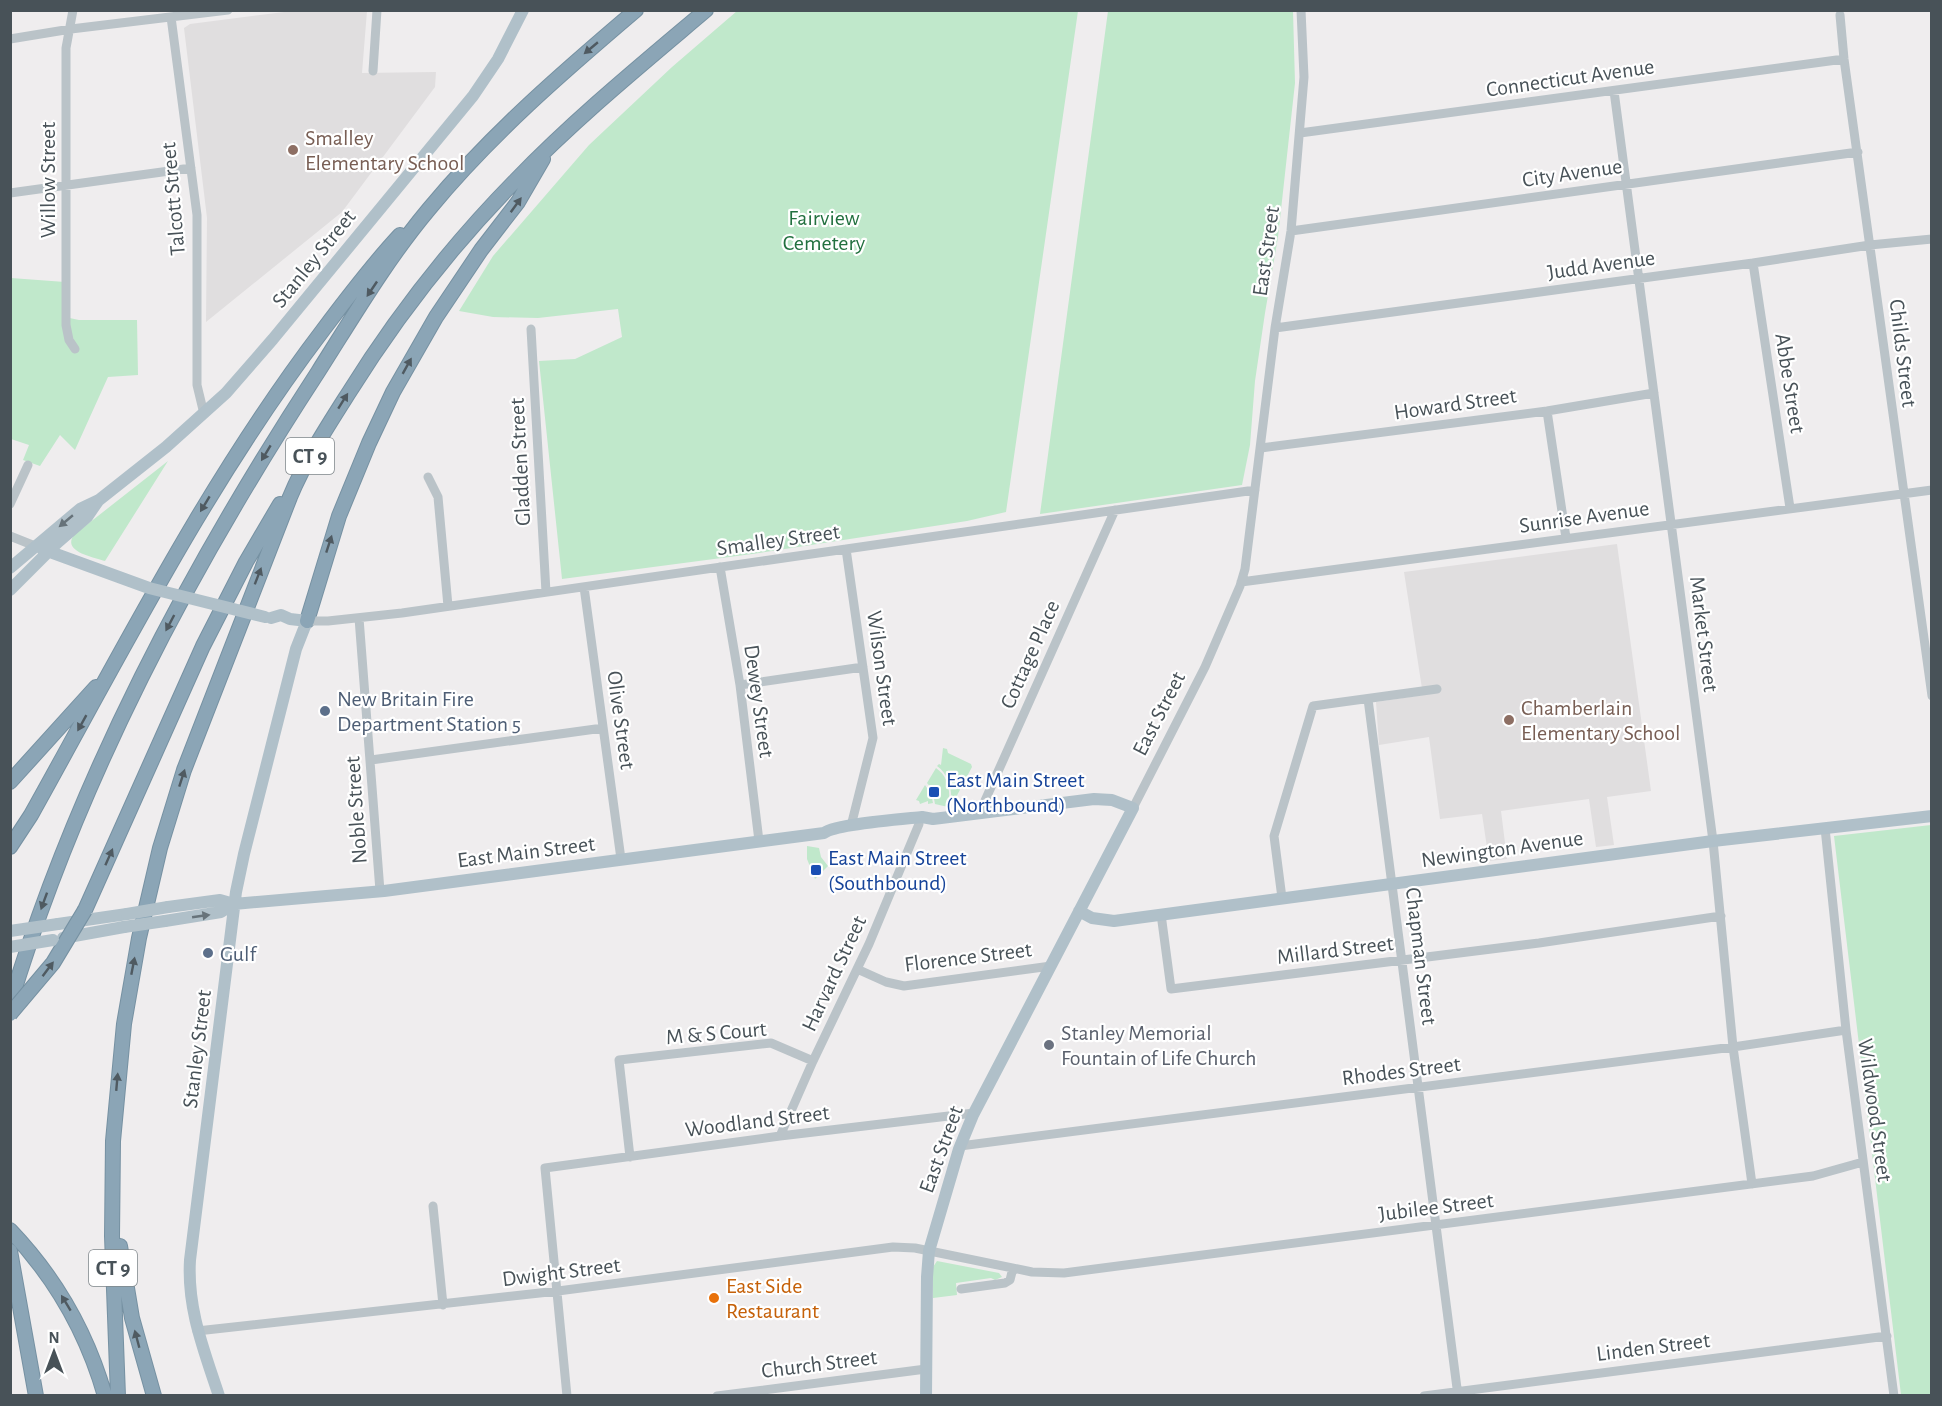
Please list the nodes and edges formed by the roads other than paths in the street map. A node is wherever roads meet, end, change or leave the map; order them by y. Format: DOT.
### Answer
graph roads {
  1 [pos="73,10"];
  2 [pos="228,10"];
  3 [pos="376,10"];
  4 [pos="523,10"];
  5 [pos="636,10"];
  6 [pos="706,10"];
  7 [pos="1301,10"];
  8 [pos="1840,15"];
  9 [pos="171,17"];
  10 [pos="71,29"];
  11 [pos="10,39"];
  12 [pos="1844,59"];
  13 [pos="372,71"];
  14 [pos="1614,91"];
  15 [pos="1300,133"];
  16 [pos="547,150"];
  17 [pos="1858,152"];
  18 [pos="191,168"];
  19 [pos="67,184"];
  20 [pos="1627,184"];
  21 [pos="10,193"];
  22 [pos="430,207"];
  23 [pos="1291,231"];
  24 [pos="1932,239"];
  25 [pos="1870,245"];
  26 [pos="1753,263"];
  27 [pos="1640,278"];
  28 [pos="1275,328"];
  29 [pos="531,329"];
  30 [pos="75,349"];
  31 [pos="1654,393"];
  32 [pos="1547,411"];
  33 [pos="204,414"];
  34 [pos="1261,448"];
  35 [pos="28,465"];
  36 [pos="428,477"];
  37 [pos="297,480"];
  38 [pos="1255,490"];
  39 [pos="1932,490"];
  40 [pos="1903,494"];
  41 [pos="99,501"];
  42 [pos="10,504"];
  43 [pos="1790,508"];
  44 [pos="1115,510"];
  45 [pos="1671,525"];
  46 [pos="10,536"];
  47 [pos="1566,538"];
  48 [pos="35,546"];
  49 [pos="846,549"];
  50 [pos="48,551"];
  51 [pos="720,567"];
  52 [pos="10,568"];
  53 [pos="1241,582"];
  54 [pos="584,587"];
  55 [pos="10,590"];
  56 [pos="546,592"];
  57 [pos="448,606"];
  58 [pos="359,618"];
  59 [pos="307,621"];
  60 [pos="863,667"];
  61 [pos="110,672"];
  62 [pos="740,685"];
  63 [pos="1437,689"];
  64 [pos="1932,696"];
  65 [pos="1368,699"];
  66 [pos="603,728"];
  67 [pos="371,760"];
  68 [pos="10,782"];
  69 [pos="1133,808"];
  70 [pos="979,814"];
  71 [pos="1932,816"];
  72 [pos="933,819"];
  73 [pos="919,824"];
  74 [pos="851,826"];
  75 [pos="1825,828"];
  76 [pos="824,833"];
  77 [pos="759,841"];
  78 [pos="1713,841"];
  79 [pos="10,847"];
  80 [pos="621,859"];
  81 [pos="1393,884"];
  82 [pos="380,891"];
  83 [pos="1282,898"];
  84 [pos="234,904"];
  85 [pos="1079,911"];
  86 [pos="1161,914"];
  87 [pos="1720,916"];
  88 [pos="10,931"];
  89 [pos="10,946"];
  90 [pos="1402,960"];
  91 [pos="1051,966"];
  92 [pos="857,969"];
  93 [pos="10,1004"];
  94 [pos="10,1014"];
  95 [pos="1846,1030"];
  96 [pos="1733,1047"];
  97 [pos="813,1061"];
  98 [pos="1419,1087"];
  99 [pos="974,1113"];
  100 [pos="780,1136"];
  101 [pos="113,1141"];
  102 [pos="960,1146"];
  103 [pos="630,1157"];
  104 [pos="1863,1162"];
  105 [pos="1752,1184"];
  106 [pos="433,1206"];
  107 [pos="1437,1226"];
  108 [pos="10,1230"];
  109 [pos="16,1246"];
  110 [pos="929,1251"];
  111 [pos="1013,1268"];
  112 [pos="961,1289"];
  113 [pos="558,1291"];
  114 [pos="442,1305"];
  115 [pos="197,1331"];
  116 [pos="1887,1336"];
  117 [pos="926,1369"];
  118 [pos="1458,1393"];
  119 [pos="36,1395"];
  120 [pos="105,1395"];
  121 [pos="118,1395"];
  122 [pos="154,1395"];
  123 [pos="219,1395"];
  124 [pos="567,1395"];
  125 [pos="717,1395"];
  126 [pos="926,1395"];
  127 [pos="1424,1395"];
  128 [pos="1894,1395"];
  1 -- 10 [label="street, Willow Street"];
  2 -- 9 [label="street"];
  3 -- 13 [label="street"];
  4 -- 33 [label="main road, Stanley Street"];
  5 -- 22 [label="highway, CT 9, one-way"];
  6 -- 16 [label="highway, CT 9"];
  7 -- 15 [label="street, East Street"];
  8 -- 12 [label="street, Childs Street"];
  9 -- 10 [label="street"];
  9 -- 18 [label="street, Talcott Street"];
  10 -- 11 [label="street"];
  10 -- 19 [label="street, Willow Street"];
  12 -- 14 [label="street, Connecticut Avenue"];
  12 -- 17 [label="street, Childs Street"];
  14 -- 15 [label="street, Connecticut Avenue"];
  14 -- 20 [label="street, Market Street"];
  15 -- 23 [label="street, East Street"];
  37 -- 16 [label="highway, CT 9, one-way"];
  59 -- 16 [label="highway, one-way"];
  17 -- 20 [label="street, City Avenue"];
  17 -- 25 [label="street, Childs Street"];
  18 -- 19 [label="street"];
  18 -- 33 [label="street, Talcott Street"];
  19 -- 21 [label="street"];
  19 -- 30 [label="street, Willow Street"];
  20 -- 23 [label="street, City Avenue"];
  20 -- 27 [label="street, Market Street"];
  22 -- 61 [label="highway, one-way"];
  22 -- 93 [label="highway, CT 9, one-way"];
  23 -- 28 [label="street, East Street"];
  24 -- 25 [label="street, Judd Avenue"];
  25 -- 26 [label="street, Judd Avenue"];
  25 -- 40 [label="street, Childs Street"];
  26 -- 27 [label="street, Judd Avenue"];
  26 -- 43 [label="street, Abbe Street"];
  27 -- 28 [label="street, Judd Avenue"];
  27 -- 31 [label="street, Market Street"];
  28 -- 34 [label="street, East Street"];
  29 -- 56 [label="street, Gladden Street"];
  31 -- 32 [label="street, Howard Street"];
  31 -- 45 [label="street, Market Street"];
  32 -- 34 [label="street, Howard Street"];
  32 -- 47 [label="street"];
  33 -- 41 [label="main road, Stanley Street"];
  34 -- 38 [label="street, East Street"];
  35 -- 42 [label="street"];
  36 -- 57 [label="street"];
  94 -- 37 [label="highway, one-way, bridge"];
  101 -- 37 [label="highway, CT 9, one-way"];
  38 -- 44 [label="street, Smalley Street"];
  38 -- 53 [label="street, East Street"];
  39 -- 40 [label="street, Sunrise Avenue"];
  40 -- 43 [label="street, Sunrise Avenue"];
  40 -- 64 [label="street, Childs Street"];
  41 -- 48 [label="main road, Stanley Street, one-way"];
  41 -- 50 [label="main road, Stanley Street"];
  43 -- 45 [label="street, Sunrise Avenue"];
  44 -- 49 [label="street, Smalley Street"];
  44 -- 70 [label="street, Cottage Place"];
  45 -- 47 [label="street, Sunrise Avenue"];
  45 -- 78 [label="street, Market Street"];
  46 -- 48 [label="street"];
  47 -- 53 [label="street, Sunrise Avenue"];
  48 -- 50 [label="main road"];
  48 -- 52 [label="main road, Stanley Street"];
  49 -- 51 [label="street, Smalley Street"];
  49 -- 60 [label="street, Wilson Street"];
  50 -- 55 [label="main road, Stanley Street"];
  50 -- 59 [label="main road, bridge"];
  51 -- 54 [label="street, Smalley Street"];
  51 -- 62 [label="street, Dewey Street"];
  53 -- 69 [label="street, East Street"];
  54 -- 56 [label="street, Smalley Street"];
  54 -- 66 [label="street, Olive Street"];
  56 -- 57 [label="street, Smalley Street"];
  57 -- 58 [label="street, Smalley Street"];
  58 -- 59 [label="street, Smalley Street"];
  58 -- 67 [label="street, Noble Street"];
  59 -- 84 [label="main road, Stanley Street"];
  60 -- 62 [label="street"];
  60 -- 74 [label="street, Wilson Street"];
  61 -- 68 [label="highway"];
  61 -- 79 [label="highway, one-way"];
  62 -- 77 [label="street, Dewey Street"];
  63 -- 65 [label="street"];
  65 -- 81 [label="street, Chapman Street"];
  65 -- 83 [label="street"];
  66 -- 67 [label="street"];
  66 -- 80 [label="street, Olive Street"];
  67 -- 82 [label="street, Noble Street"];
  69 -- 70 [label="main road, East Main Street"];
  69 -- 85 [label="main road, East Street"];
  70 -- 72 [label="main road, East Main Street"];
  71 -- 75 [label="main road, Newington Avenue"];
  72 -- 73 [label="main road, East Main Street"];
  72 -- 74 [label="main road, East Main Street"];
  73 -- 76 [label="main road, East Main Street"];
  73 -- 92 [label="street, Harvard Street"];
  74 -- 76 [label="main road, East Main Street"];
  75 -- 78 [label="main road, Newington Avenue"];
  75 -- 95 [label="street, Wildwood Street"];
  76 -- 77 [label="main road, East Main Street"];
  77 -- 80 [label="main road, East Main Street"];
  78 -- 81 [label="main road, Newington Avenue"];
  78 -- 87 [label="street, Market Street"];
  80 -- 82 [label="main road, East Main Street"];
  81 -- 83 [label="main road, Newington Avenue"];
  81 -- 90 [label="street, Chapman Street"];
  82 -- 84 [label="main road, East Main Street"];
  83 -- 86 [label="main road, Newington Avenue"];
  84 -- 88 [label="main road, East Main Street, bridge"];
  89 -- 84 [label="main road, East Main Street, one-way, bridge"];
  84 -- 115 [label="main road, Stanley Street"];
  85 -- 86 [label="main road, Newington Avenue"];
  85 -- 91 [label="main road, East Street"];
  86 -- 90 [label="street, Millard Street"];
  87 -- 90 [label="street, Millard Street"];
  87 -- 96 [label="street, Market Street"];
  90 -- 98 [label="street, Chapman Street"];
  91 -- 92 [label="street, Florence Street"];
  91 -- 99 [label="main road, East Street"];
  92 -- 97 [label="street, Harvard Street"];
  95 -- 96 [label="street, Rhodes Street"];
  95 -- 104 [label="street, Wildwood Street"];
  96 -- 98 [label="street, Rhodes Street"];
  96 -- 105 [label="street, Market Street"];
  97 -- 100 [label="street, Harvard Street"];
  97 -- 103 [label="street, M & S Court"];
  98 -- 102 [label="street, Rhodes Street"];
  98 -- 107 [label="street, Chapman Street"];
  99 -- 100 [label="street, Woodland Street"];
  99 -- 102 [label="main road, East Street"];
  100 -- 103 [label="street, Woodland Street"];
  101 -- 121 [label="highway, CT 9"];
  122 -- 101 [label="highway, one-way"];
  102 -- 110 [label="main road, East Street"];
  103 -- 113 [label="street, Woodland Street"];
  104 -- 105 [label="street, Jubilee Street"];
  104 -- 116 [label="street, Wildwood Street"];
  105 -- 107 [label="street, Jubilee Street"];
  106 -- 114 [label="street"];
  107 -- 111 [label="street, Jubilee Street"];
  107 -- 118 [label="street, Chapman Street"];
  108 -- 109 [label="highway"];
  109 -- 119 [label="highway"];
  120 -- 109 [label="highway, one-way"];
  110 -- 111 [label="street, Jubilee Street"];
  110 -- 113 [label="street, Dwight Street"];
  110 -- 117 [label="main road, East Street"];
  111 -- 112 [label="street"];
  113 -- 114 [label="street, Dwight Street"];
  113 -- 124 [label="street"];
  114 -- 115 [label="street, Dwight Street"];
  115 -- 123 [label="main road, Stanley Street"];
  116 -- 118 [label="street, Linden Street"];
  116 -- 128 [label="street, Wildwood Street"];
  117 -- 125 [label="street, Church Street"];
  117 -- 126 [label="main road, East Street"];
  118 -- 127 [label="street, Linden Street"];
}
